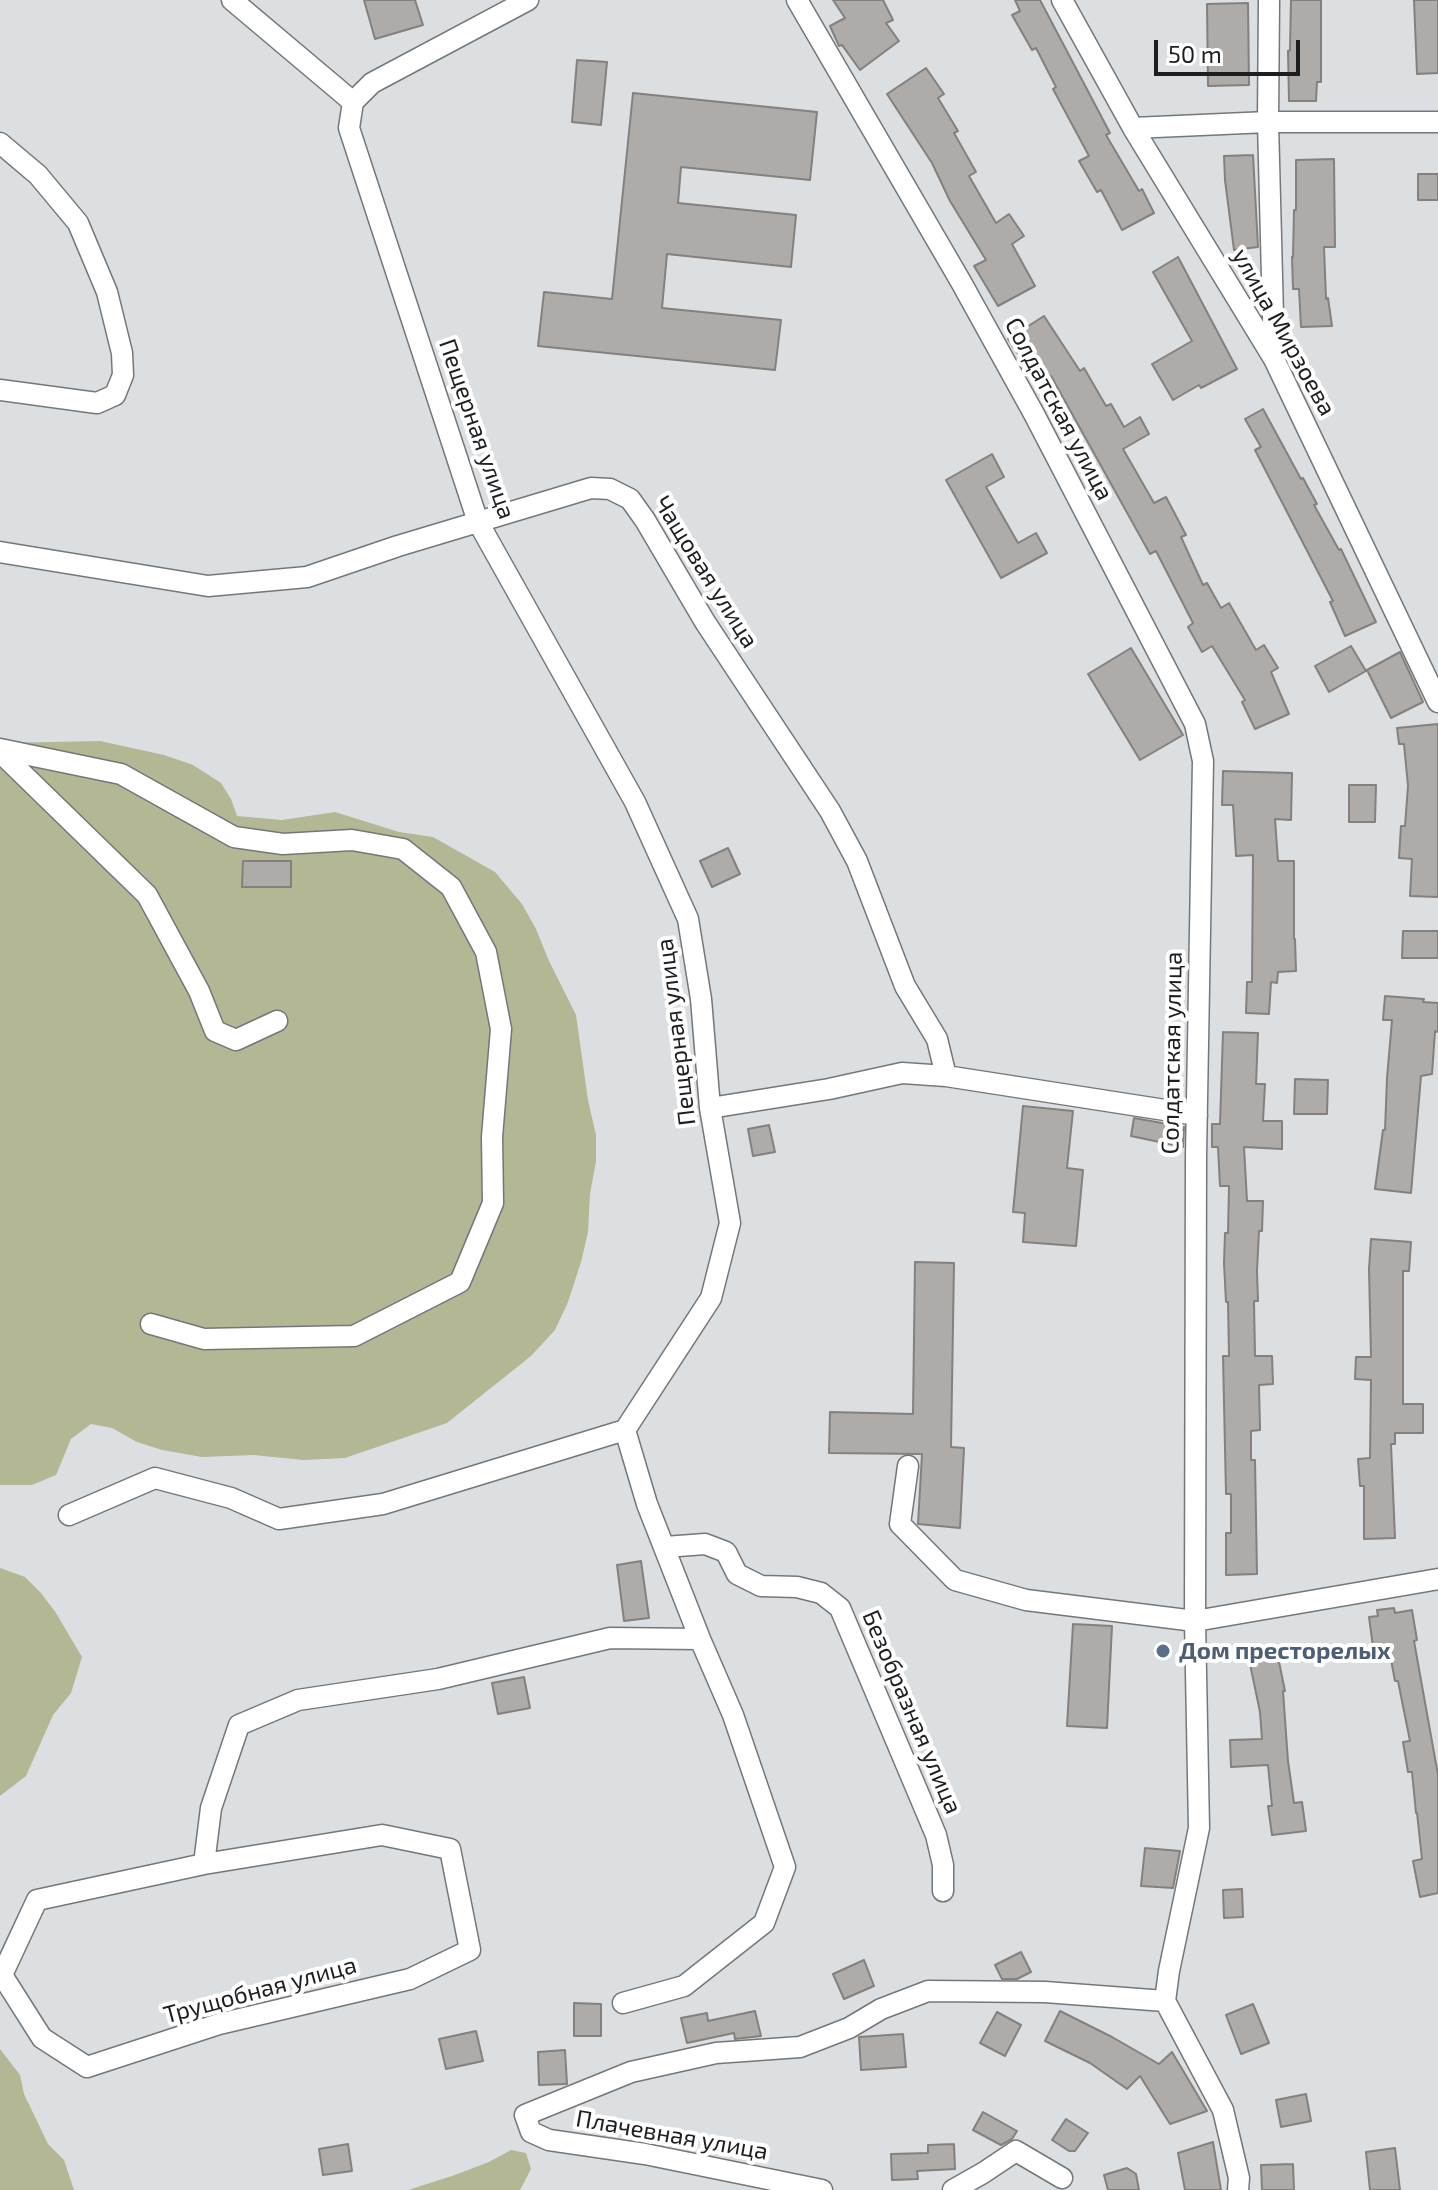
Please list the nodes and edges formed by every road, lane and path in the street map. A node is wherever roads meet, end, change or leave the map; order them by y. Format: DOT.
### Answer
graph roads {
  1 [pos="232,0"];
  2 [pos="528,0"];
  3 [pos="797,0"];
  4 [pos="1062,0"];
  5 [pos="1269,0"];
  6 [pos="353,102"];
  7 [pos="1268,122"];
  8 [pos="1438,122"];
  9 [pos="1133,128"];
  10 [pos="0,143"];
  11 [pos="1274,359"];
  12 [pos="0,390"];
  13 [pos="478,522"];
  14 [pos="0,552"];
  15 [pos="1438,702"];
  16 [pos="0,751"];
  17 [pos="277,1021"];
  18 [pos="946,1076"];
  19 [pos="710,1108"];
  20 [pos="1197,1115"];
  21 [pos="151,1324"];
  22 [pos="625,1430"];
  23 [pos="908,1466"];
  24 [pos="69,1515"];
  25 [pos="665,1547"];
  26 [pos="1438,1579"];
  27 [pos="1195,1621"];
  28 [pos="700,1639"];
  29 [pos="204,1864"];
  30 [pos="943,1891"];
  31 [pos="1165,2001"];
  32 [pos="623,2003"];
  33 [pos="1062,2178"];
  34 [pos="822,2190"];
  35 [pos="953,2190"];
  36 [pos="1238,2190"];
  1 -- 6 [label="street"];
  2 -- 6 [label="street"];
  3 -- 20 [label="street, Солдатская улица"];
  4 -- 9 [label="street, улица Мирзоева"];
  5 -- 7 [label="street"];
  6 -- 13 [label="street, Пещерная улица"];
  7 -- 8 [label="street"];
  7 -- 9 [label="street"];
  7 -- 11 [label="street"];
  9 -- 11 [label="street, улица Мирзоева"];
  10 -- 12 [label="street"];
  11 -- 15 [label="street, улица Мирзоева"];
  13 -- 14 [label="street, Чащовая улица"];
  13 -- 18 [label="street, Чащовая улица"];
  13 -- 19 [label="street, Пещерная улица"];
  16 -- 17 [label="street"];
  16 -- 21 [label="street"];
  18 -- 19 [label="street"];
  18 -- 20 [label="street"];
  19 -- 22 [label="street, Пещерная улица"];
  20 -- 27 [label="street, Солдатская улица"];
  22 -- 24 [label="street"];
  22 -- 25 [label="street"];
  23 -- 27 [label="street"];
  25 -- 28 [label="street"];
  25 -- 30 [label="street, Безобразная улица"];
  26 -- 27 [label="street"];
  27 -- 31 [label="street, Солдатская улица"];
  28 -- 29 [label="street"];
  28 -- 32 [label="street"];
  29 -- 29 [label="street, Трущобная улица"];
  31 -- 34 [label="street, Плачевная улица"];
  31 -- 36 [label="street"];
  33 -- 35 [label="street"];
}
